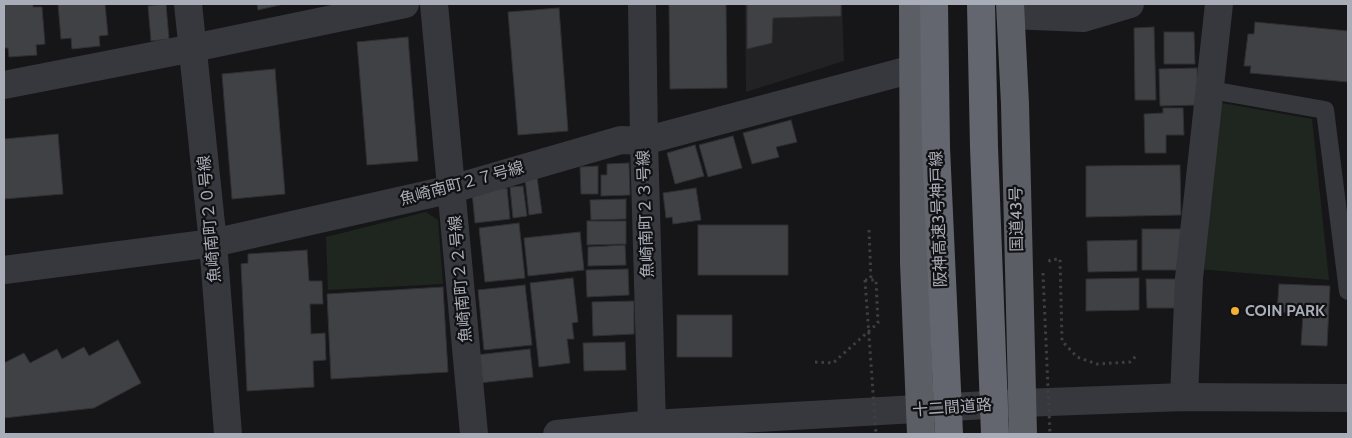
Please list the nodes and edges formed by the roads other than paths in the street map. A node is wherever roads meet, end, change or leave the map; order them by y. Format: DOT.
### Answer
graph roads {
  1 [pos="188,4"];
  2 [pos="405,4"];
  3 [pos="434,4"];
  4 [pos="642,4"];
  5 [pos="913,4"];
  6 [pos="934,4"];
  7 [pos="980,4"];
  8 [pos="1130,4"];
  9 [pos="1219,4"];
  10 [pos="1011,9"];
  11 [pos="193,48"];
  12 [pos="913,69"];
  13 [pos="4,85"];
  14 [pos="1210,91"];
  15 [pos="644,141"];
  16 [pos="452,189"];
  17 [pos="213,243"];
  18 [pos="4,270"];
  19 [pos="1348,291"];
  20 [pos="1184,397"];
  21 [pos="1348,398"];
  22 [pos="1022,403"];
  23 [pos="920,422"];
  24 [pos="652,424"];
  25 [pos="228,434"];
  26 [pos="474,434"];
  27 [pos="557,434"];
  28 [pos="949,434"];
  29 [pos="995,434"];
  30 [pos="1023,434"];
  1 -- 11 [label="street, 魚崎南町２０号線"];
  2 -- 11 [label="street"];
  3 -- 16 [label="street, 魚崎南町２２号線"];
  4 -- 15 [label="street, 魚崎南町２３号線"];
  5 -- 12 [label="highway"];
  6 -- 28 [label="highway, 阪神高速3号神戸線, bridge"];
  7 -- 29 [label="highway, bridge"];
  8 -- 10 [label="street"];
  9 -- 14 [label="street"];
  10 -- 22 [label="highway, 国道43号"];
  11 -- 13 [label="street"];
  11 -- 17 [label="street, 魚崎南町２０号線"];
  12 -- 15 [label="street, 魚崎南町２７号線"];
  12 -- 23 [label="highway"];
  14 -- 19 [label="lane"];
  14 -- 20 [label="street"];
  15 -- 16 [label="street, 魚崎南町２７号線"];
  15 -- 24 [label="street, 魚崎南町２３号線"];
  16 -- 17 [label="street, 魚崎南町２７号線"];
  16 -- 26 [label="street, 魚崎南町２２号線"];
  17 -- 18 [label="street, 魚崎南町２７号線"];
  17 -- 25 [label="street, 魚崎南町２０号線"];
  20 -- 21 [label="street, 十二間道路"];
  20 -- 22 [label="street, 十二間道路"];
  22 -- 23 [label="street, 十二間道路"];
  22 -- 30 [label="highway, 国道43号"];
  23 -- 24 [label="street, 十二間道路"];
  24 -- 27 [label="street, 十二間道路"];
}
